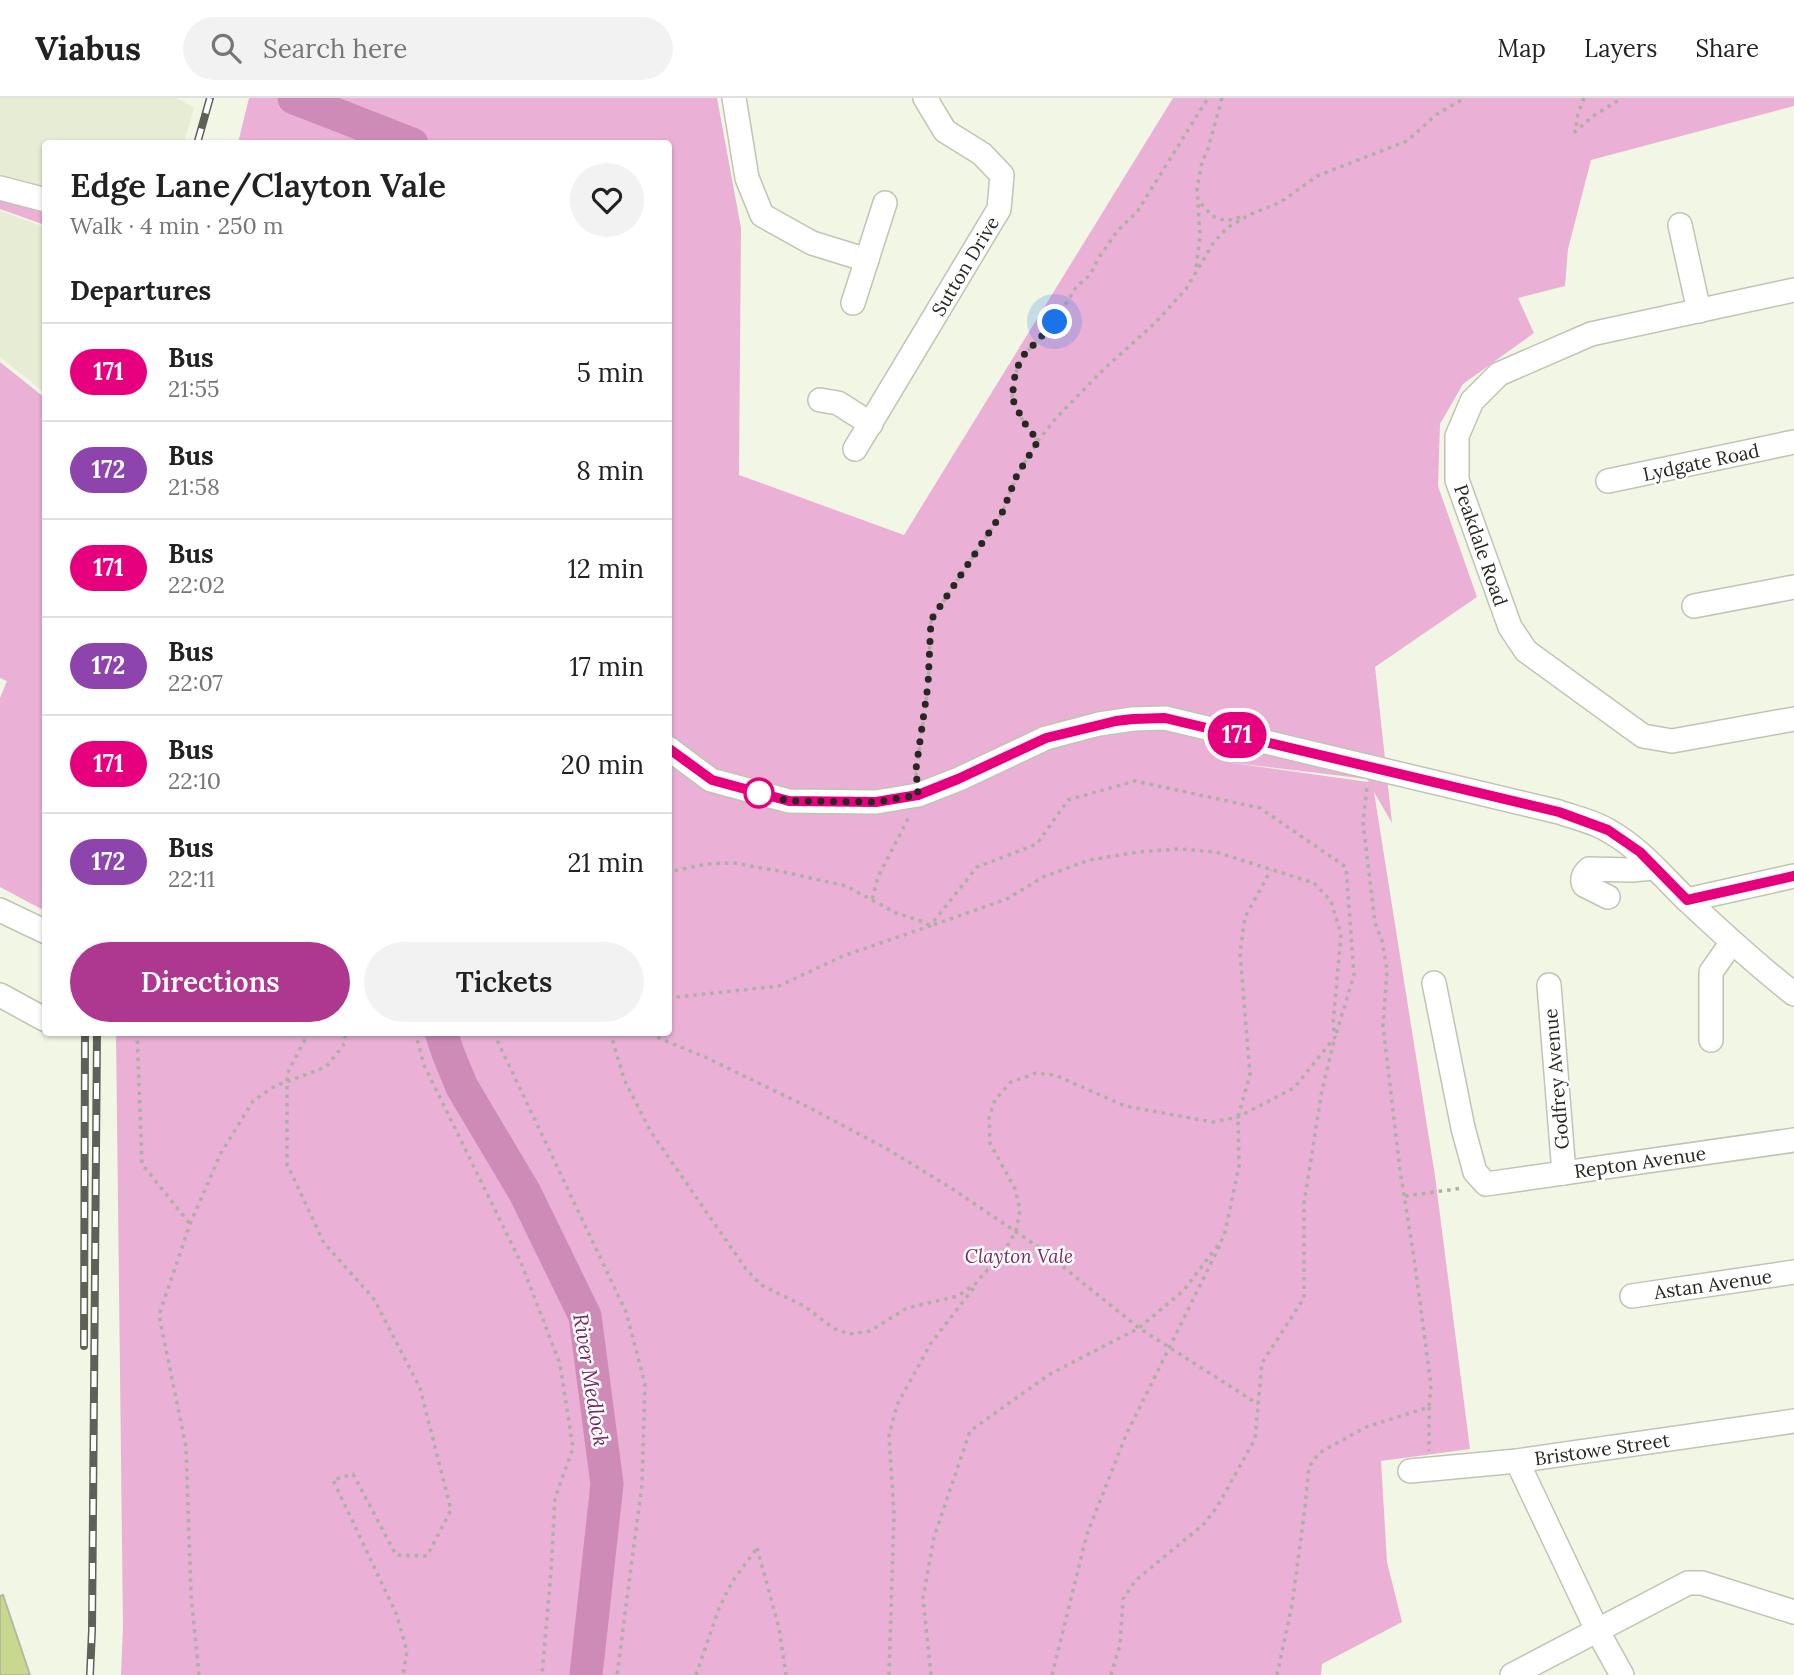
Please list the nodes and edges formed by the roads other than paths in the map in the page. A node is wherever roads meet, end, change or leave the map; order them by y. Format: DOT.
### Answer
graph roads {
  1 [pos="734,98"];
  2 [pos="925,98"];
  3 [pos="0,188"];
  4 [pos="42,199"];
  5 [pos="885,203"];
  6 [pos="1680,225"];
  7 [pos="867,260"];
  8 [pos="1794,290"];
  9 [pos="853,303"];
  10 [pos="1699,311"];
  11 [pos="820,400"];
  12 [pos="871,424"];
  13 [pos="855,449"];
  14 [pos="1793,449"];
  15 [pos="1608,481"];
  16 [pos="1794,587"];
  17 [pos="1694,606"];
  18 [pos="1794,719"];
  19 [pos="672,751"];
  20 [pos="1655,868"];
  21 [pos="1794,876"];
  22 [pos="1608,897"];
  23 [pos="1687,900"];
  24 [pos="2,917"];
  25 [pos="42,931"];
  26 [pos="1732,942"];
  27 [pos="1434,983"];
  28 [pos="1549,985"];
  29 [pos="1794,994"];
  30 [pos="0,995"];
  31 [pos="42,1018"];
  32 [pos="1711,1040"];
  33 [pos="1794,1140"];
  34 [pos="1564,1173"];
  35 [pos="1794,1272"];
  36 [pos="1632,1296"];
  37 [pos="1794,1422"];
  38 [pos="1517,1461"];
  39 [pos="1421,1470"];
  40 [pos="1794,1612"];
  41 [pos="1597,1630"];
  42 [pos="1512,1675"];
  43 [pos="1622,1675"];
  1 -- 7 [label="street"];
  2 -- 12 [label="street, Sutton Drive"];
  3 -- 4 [label="street"];
  5 -- 7 [label="street"];
  6 -- 10 [label="street"];
  7 -- 9 [label="street"];
  8 -- 10 [label="street, Peakdale Road"];
  10 -- 18 [label="street, Peakdale Road"];
  11 -- 12 [label="street"];
  12 -- 13 [label="street, Sutton Drive"];
  14 -- 15 [label="street, Lydgate Road"];
  16 -- 17 [label="street"];
  19 -- 20 [label="street"];
  20 -- 22 [label="street"];
  20 -- 23 [label="street"];
  21 -- 23 [label="street"];
  23 -- 26 [label="street"];
  24 -- 25 [label="street"];
  26 -- 29 [label="street"];
  26 -- 32 [label="street"];
  27 -- 34 [label="street, Repton Avenue"];
  28 -- 34 [label="street, Godfrey Avenue"];
  30 -- 31 [label="street"];
  33 -- 34 [label="street, Repton Avenue"];
  35 -- 36 [label="street, Astan Avenue"];
  37 -- 38 [label="street, Bristowe Street"];
  38 -- 39 [label="street, Bristowe Street"];
  38 -- 41 [label="street"];
  40 -- 41 [label="street"];
  41 -- 42 [label="street"];
  41 -- 43 [label="street"];
}
